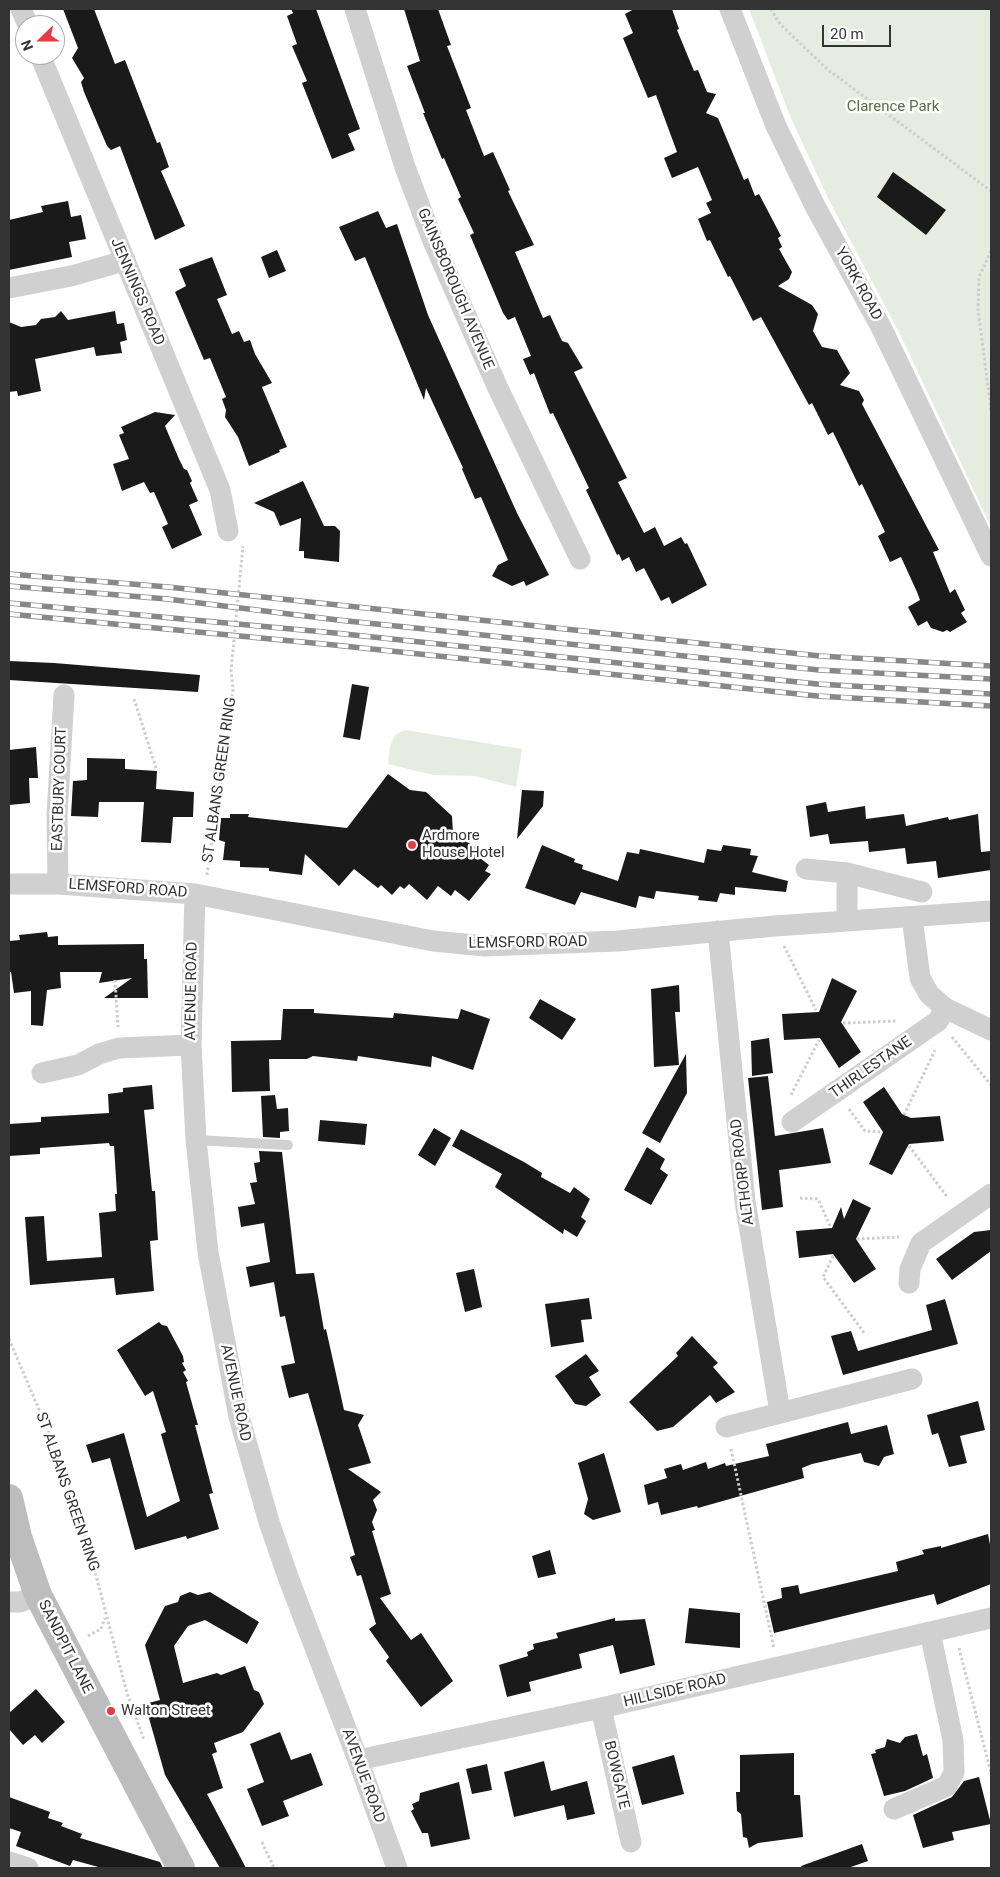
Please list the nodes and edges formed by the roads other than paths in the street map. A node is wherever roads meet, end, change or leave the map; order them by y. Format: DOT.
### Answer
graph roads {
  1 [pos="355,9"];
  2 [pos="730,9"];
  3 [pos="44,65"];
  4 [pos="124,261"];
  5 [pos="9,288"];
  6 [pos="235,537"];
  7 [pos="991,556"];
  8 [pos="580,559"];
  9 [pos="64,695"];
  10 [pos="806,869"];
  11 [pos="847,873"];
  12 [pos="9,884"];
  13 [pos="58,884"];
  14 [pos="922,892"];
  15 [pos="195,894"];
  16 [pos="991,911"];
  17 [pos="912,917"];
  18 [pos="847,921"];
  19 [pos="718,931"];
  20 [pos="943,1019"];
  21 [pos="991,1030"];
  22 [pos="191,1045"];
  23 [pos="42,1073"];
  24 [pos="792,1122"];
  25 [pos="196,1140"];
  26 [pos="288,1145"];
  27 [pos="991,1194"];
  28 [pos="909,1283"];
  29 [pos="912,1379"];
  30 [pos="780,1412"];
  31 [pos="726,1427"];
  32 [pos="9,1498"];
  33 [pos="38,1595"];
  34 [pos="9,1602"];
  35 [pos="991,1618"];
  36 [pos="930,1632"];
  37 [pos="601,1708"];
  38 [pos="358,1760"];
  39 [pos="894,1809"];
  40 [pos="632,1842"];
  41 [pos="9,1862"];
  42 [pos="28,1868"];
  43 [pos="181,1868"];
  44 [pos="397,1868"];
  1 -- 8 [label="street, GAINSBOROUGH AVENUE"];
  2 -- 7 [label="street, YORK ROAD"];
  3 -- 4 [label="street, JENNINGS ROAD"];
  4 -- 5 [label="street"];
  4 -- 6 [label="street, JENNINGS ROAD"];
  9 -- 13 [label="street, EASTBURY COURT"];
  10 -- 11 [label="street"];
  11 -- 14 [label="street"];
  11 -- 18 [label="street"];
  12 -- 13 [label="street, LEMSFORD ROAD"];
  13 -- 15 [label="street, LEMSFORD ROAD"];
  15 -- 19 [label="street, LEMSFORD ROAD"];
  15 -- 22 [label="street, AVENUE ROAD"];
  16 -- 17 [label="street, LEMSFORD ROAD"];
  17 -- 18 [label="street, LEMSFORD ROAD"];
  17 -- 20 [label="street"];
  18 -- 19 [label="street, LEMSFORD ROAD"];
  19 -- 30 [label="street, ALTHORP ROAD"];
  20 -- 21 [label="street"];
  20 -- 24 [label="street, THIRLESTANE"];
  22 -- 23 [label="street"];
  22 -- 25 [label="street, AVENUE ROAD"];
  25 -- 26 [label="lane"];
  25 -- 38 [label="street, AVENUE ROAD"];
  27 -- 28 [label="street"];
  29 -- 30 [label="street"];
  30 -- 31 [label="street"];
  32 -- 33 [label="street, SANDPIT LANE"];
  33 -- 34 [label="street"];
  33 -- 43 [label="street, SANDPIT LANE"];
  35 -- 36 [label="street, HILLSIDE ROAD"];
  36 -- 37 [label="street, HILLSIDE ROAD"];
  36 -- 39 [label="street"];
  37 -- 38 [label="street, HILLSIDE ROAD"];
  37 -- 40 [label="street, BOWGATE"];
  38 -- 44 [label="street, AVENUE ROAD"];
  41 -- 42 [label="street"];
}
